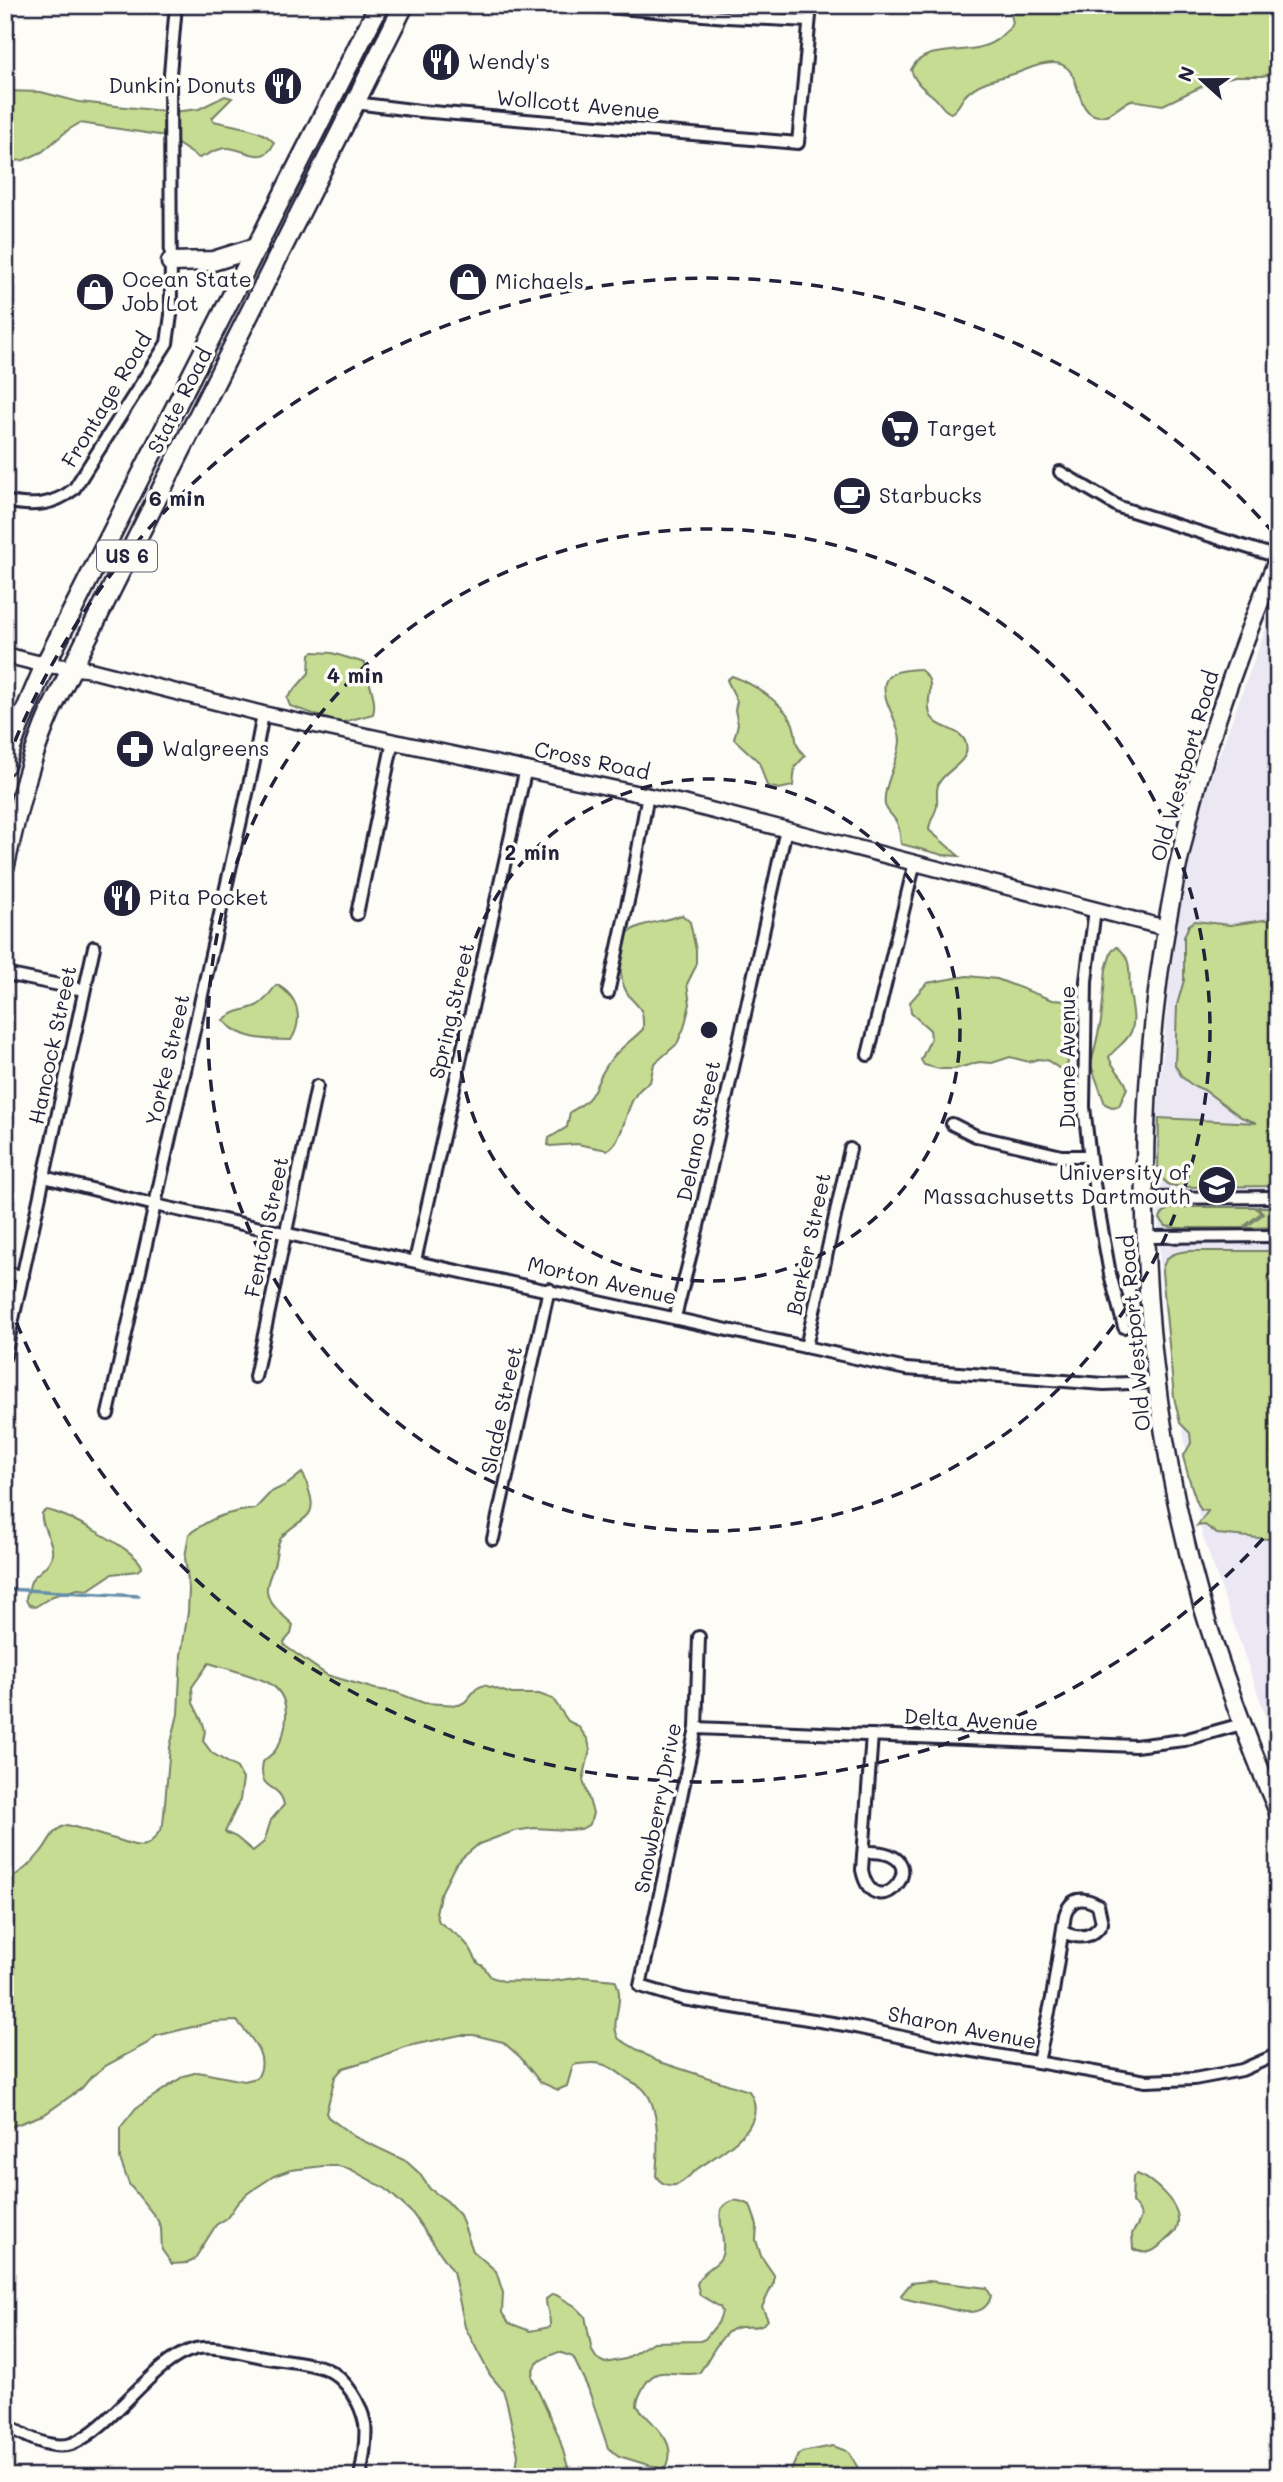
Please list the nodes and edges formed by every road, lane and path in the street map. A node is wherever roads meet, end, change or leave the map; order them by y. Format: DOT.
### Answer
graph roads {
  1 [pos="176,5"];
  2 [pos="379,5"];
  3 [pos="404,5"];
  4 [pos="582,5"];
  5 [pos="811,5"];
  6 [pos="809,21"];
  7 [pos="355,103"];
  8 [pos="258,247"];
  9 [pos="171,262"];
  10 [pos="1060,472"];
  11 [pos="5,501"];
  12 [pos="1278,557"];
  13 [pos="5,655"];
  14 [pos="45,665"];
  15 [pos="71,667"];
  16 [pos="262,714"];
  17 [pos="393,741"];
  18 [pos="5,765"];
  19 [pos="526,768"];
  20 [pos="648,794"];
  21 [pos="786,828"];
  22 [pos="915,862"];
  23 [pos="5,865"];
  24 [pos="1095,909"];
  25 [pos="357,914"];
  26 [pos="1166,928"];
  27 [pos="94,947"];
  28 [pos="5,974"];
  29 [pos="84,990"];
  30 [pos="608,993"];
  31 [pos="868,1055"];
  32 [pos="317,1086"];
  33 [pos="952,1124"];
  34 [pos="850,1149"];
  35 [pos="1089,1156"];
  36 [pos="44,1177"];
  37 [pos="1278,1197"];
  38 [pos="1146,1198"];
  39 [pos="155,1205"];
  40 [pos="286,1233"];
  41 [pos="1278,1236"];
  42 [pos="1147,1237"];
  43 [pos="415,1261"];
  44 [pos="5,1273"];
  45 [pos="23,1276"];
  46 [pos="549,1289"];
  47 [pos="675,1317"];
  48 [pos="1124,1327"];
  49 [pos="806,1347"];
  50 [pos="5,1356"];
  51 [pos="255,1377"];
  52 [pos="1156,1382"];
  53 [pos="108,1414"];
  54 [pos="493,1539"];
  55 [pos="699,1637"];
  56 [pos="1242,1724"];
  57 [pos="696,1728"];
  58 [pos="872,1735"];
  59 [pos="1278,1812"];
  60 [pos="865,1852"];
  61 [pos="1063,1932"];
  62 [pos="639,1984"];
  63 [pos="1278,2054"];
  64 [pos="1038,2062"];
  65 [pos="5,2422"];
  66 [pos="360,2477"];
  1 -- 9 [label="street, Frontage Road"];
  2 -- 8 [label="main road, State Road / US 6"];
  3 -- 7 [label="main road, State Road / US 6"];
  4 -- 6 [label="street"];
  5 -- 6 [label="street"];
  6 -- 7 [label="street, Wollcott Avenue"];
  7 -- 15 [label="main road, State Road / US 6"];
  8 -- 9 [label="main road"];
  8 -- 14 [label="main road, State Road / US 6"];
  9 -- 11 [label="street, Frontage Road"];
  10 -- 12 [label="street"];
  12 -- 26 [label="main road, Old Westport Road"];
  13 -- 14 [label="street, Cross Road"];
  14 -- 15 [label="street, Cross Road"];
  14 -- 18 [label="main road, State Road / US 6"];
  15 -- 16 [label="street, Cross Road"];
  15 -- 23 [label="main road, State Road / US 6"];
  16 -- 17 [label="street, Cross Road"];
  16 -- 39 [label="street, Yorke Street"];
  17 -- 19 [label="street, Cross Road"];
  17 -- 25 [label="street"];
  19 -- 20 [label="street, Cross Road"];
  19 -- 43 [label="street, Spring Street"];
  20 -- 21 [label="street, Cross Road"];
  20 -- 30 [label="street"];
  21 -- 22 [label="street, Cross Road"];
  21 -- 47 [label="street, Delano Street"];
  22 -- 24 [label="street, Cross Road"];
  22 -- 31 [label="street"];
  24 -- 26 [label="street, Cross Road"];
  24 -- 35 [label="street, Duane Avenue"];
  26 -- 38 [label="main road, Old Westport Road"];
  27 -- 29 [label="street, Hancock Street"];
  28 -- 29 [label="street"];
  29 -- 36 [label="street, Hancock Street"];
  32 -- 40 [label="street, Fenton Street"];
  33 -- 35 [label="street"];
  34 -- 49 [label="street, Barker Street"];
  35 -- 48 [label="street, Duane Avenue"];
  36 -- 39 [label="street, Morton Avenue"];
  36 -- 45 [label="street, Hancock Street"];
  37 -- 38 [label="street"];
  38 -- 42 [label="main road, Old Westport Road"];
  39 -- 40 [label="street, Morton Avenue"];
  39 -- 53 [label="street, Yorke Street"];
  40 -- 43 [label="street, Morton Avenue"];
  40 -- 51 [label="street, Fenton Street"];
  41 -- 42 [label="street"];
  42 -- 52 [label="main road, Old Westport Road"];
  43 -- 46 [label="street, Morton Avenue"];
  44 -- 45 [label="street"];
  45 -- 50 [label="street, Hancock Street"];
  46 -- 47 [label="street, Morton Avenue"];
  46 -- 54 [label="street, Slade Street"];
  47 -- 49 [label="street, Morton Avenue"];
  49 -- 52 [label="street, Morton Avenue"];
  52 -- 56 [label="main road, Old Westport Road"];
  55 -- 57 [label="street, Snowberry Drive"];
  56 -- 58 [label="street, Delta Avenue"];
  56 -- 59 [label="main road, Old Westport Road"];
  57 -- 58 [label="street, Delta Avenue"];
  57 -- 62 [label="street, Snowberry Drive"];
  58 -- 60 [label="street"];
  60 -- 60 [label="street"];
  61 -- 64 [label="street"];
  62 -- 64 [label="street, Sharon Avenue"];
  63 -- 64 [label="street, Sharon Avenue"];
  65 -- 66 [label="street"];
}
